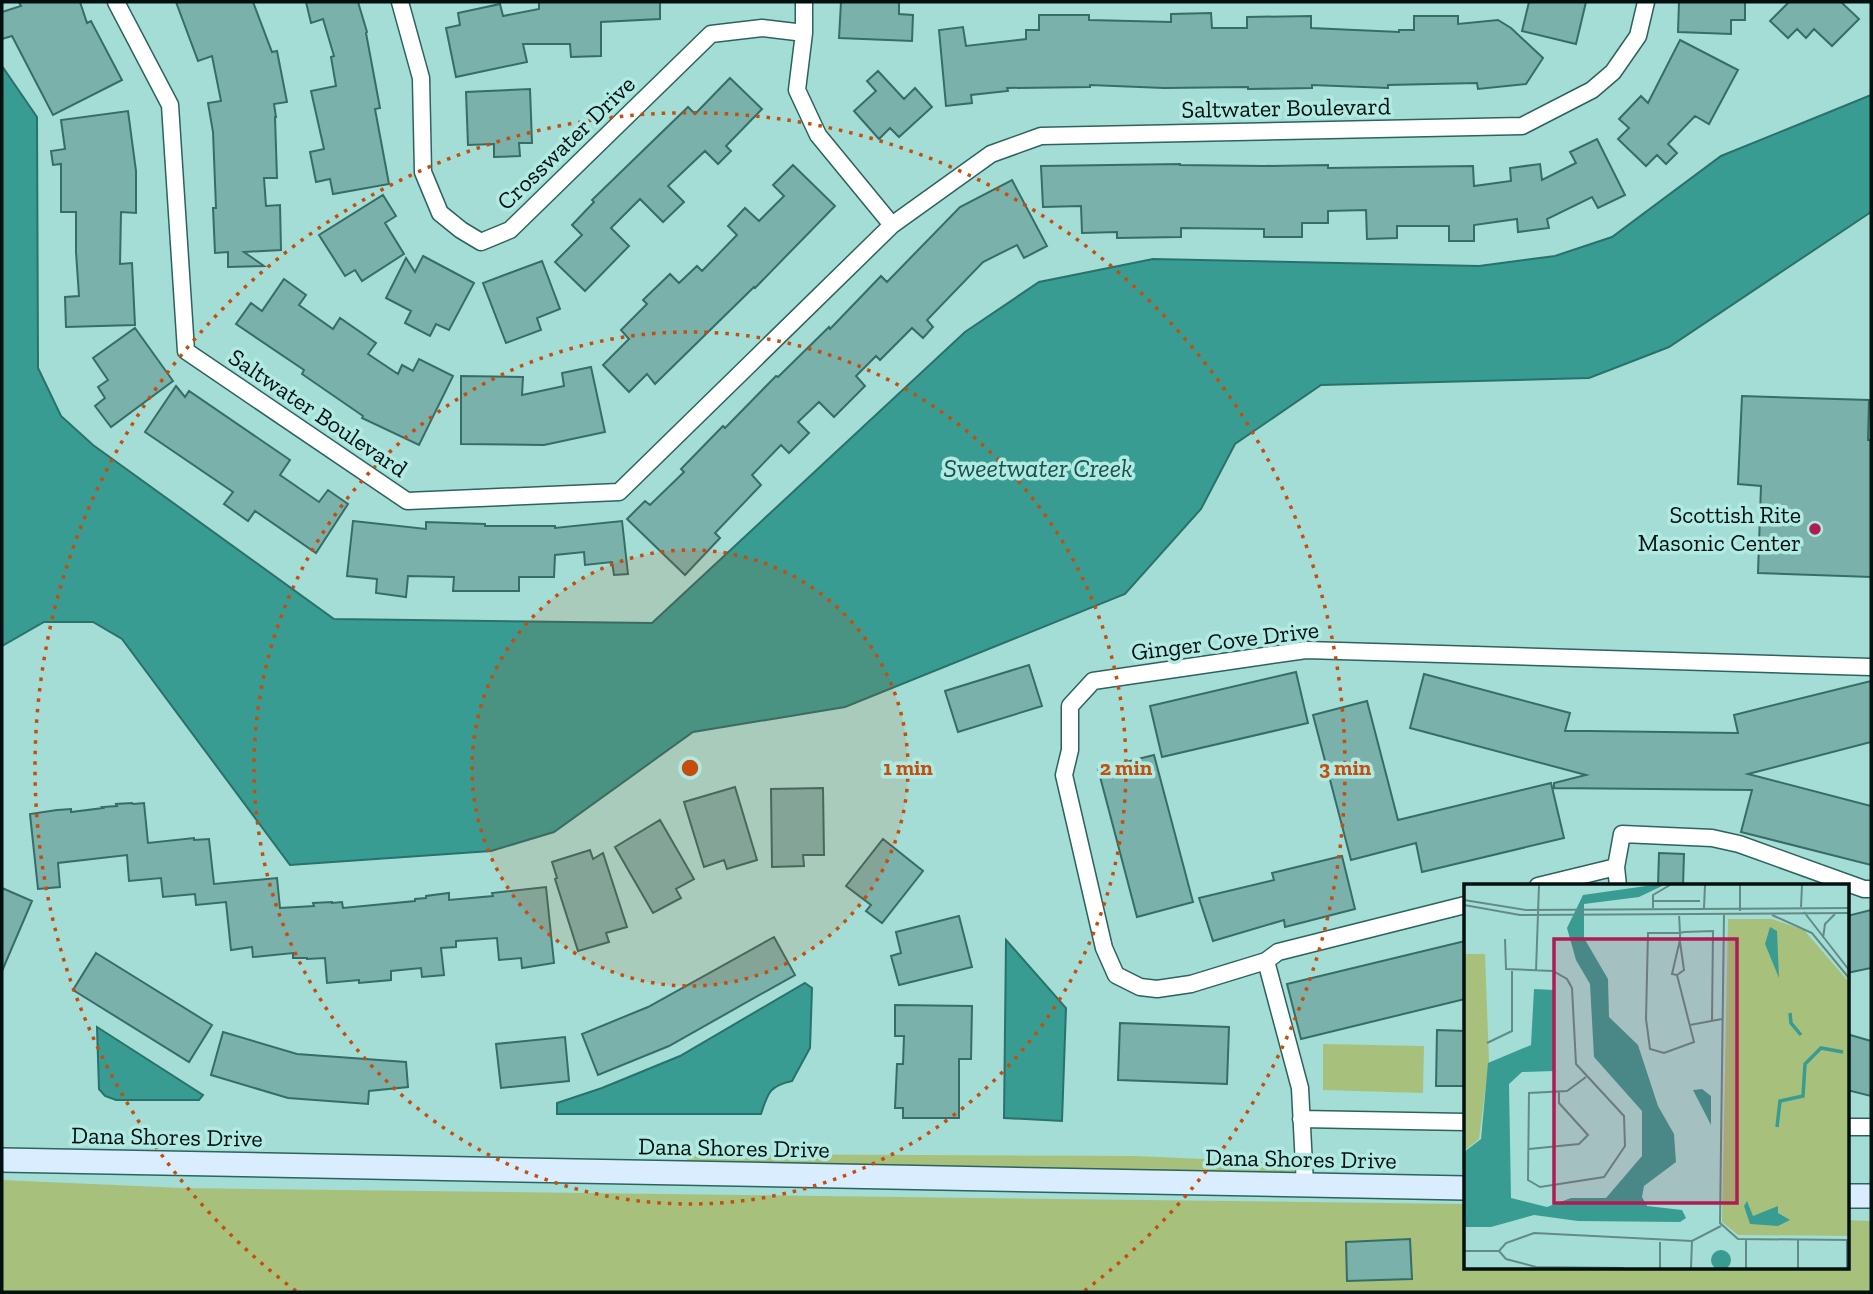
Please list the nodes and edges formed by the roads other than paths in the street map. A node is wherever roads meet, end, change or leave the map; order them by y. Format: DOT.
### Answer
graph roads {
  1 [pos="116,2"];
  2 [pos="400,2"];
  3 [pos="804,2"];
  4 [pos="1646,2"];
  5 [pos="804,33"];
  6 [pos="892,225"];
  7 [pos="1871,667"];
  8 [pos="1616,867"];
  9 [pos="1546,884"];
  10 [pos="1618,884"];
  11 [pos="1868,889"];
  12 [pos="1848,893"];
  13 [pos="1464,905"];
  14 [pos="1266,961"];
  15 [pos="1301,1119"];
  16 [pos="1464,1122"];
  17 [pos="1848,1127"];
  18 [pos="1871,1127"];
  19 [pos="2,1160"];
  20 [pos="1305,1185"];
  21 [pos="1464,1188"];
  22 [pos="1848,1196"];
  23 [pos="1871,1196"];
  1 -- 6 [label="street, Saltwater Boulevard"];
  2 -- 5 [label="street, Crosswater Drive"];
  3 -- 5 [label="street"];
  4 -- 6 [label="street, Saltwater Boulevard"];
  5 -- 6 [label="street"];
  7 -- 14 [label="street, Ginger Cove Drive"];
  8 -- 9 [label="street"];
  8 -- 10 [label="street"];
  8 -- 11 [label="street"];
  11 -- 12 [label="street"];
  13 -- 14 [label="street, Ginger Cove Drive"];
  14 -- 15 [label="street"];
  15 -- 16 [label="street"];
  15 -- 20 [label="street"];
  17 -- 18 [label="street"];
  19 -- 20 [label="street, Dana Shores Drive"];
  20 -- 21 [label="street, Dana Shores Drive"];
  22 -- 23 [label="street"];
}
